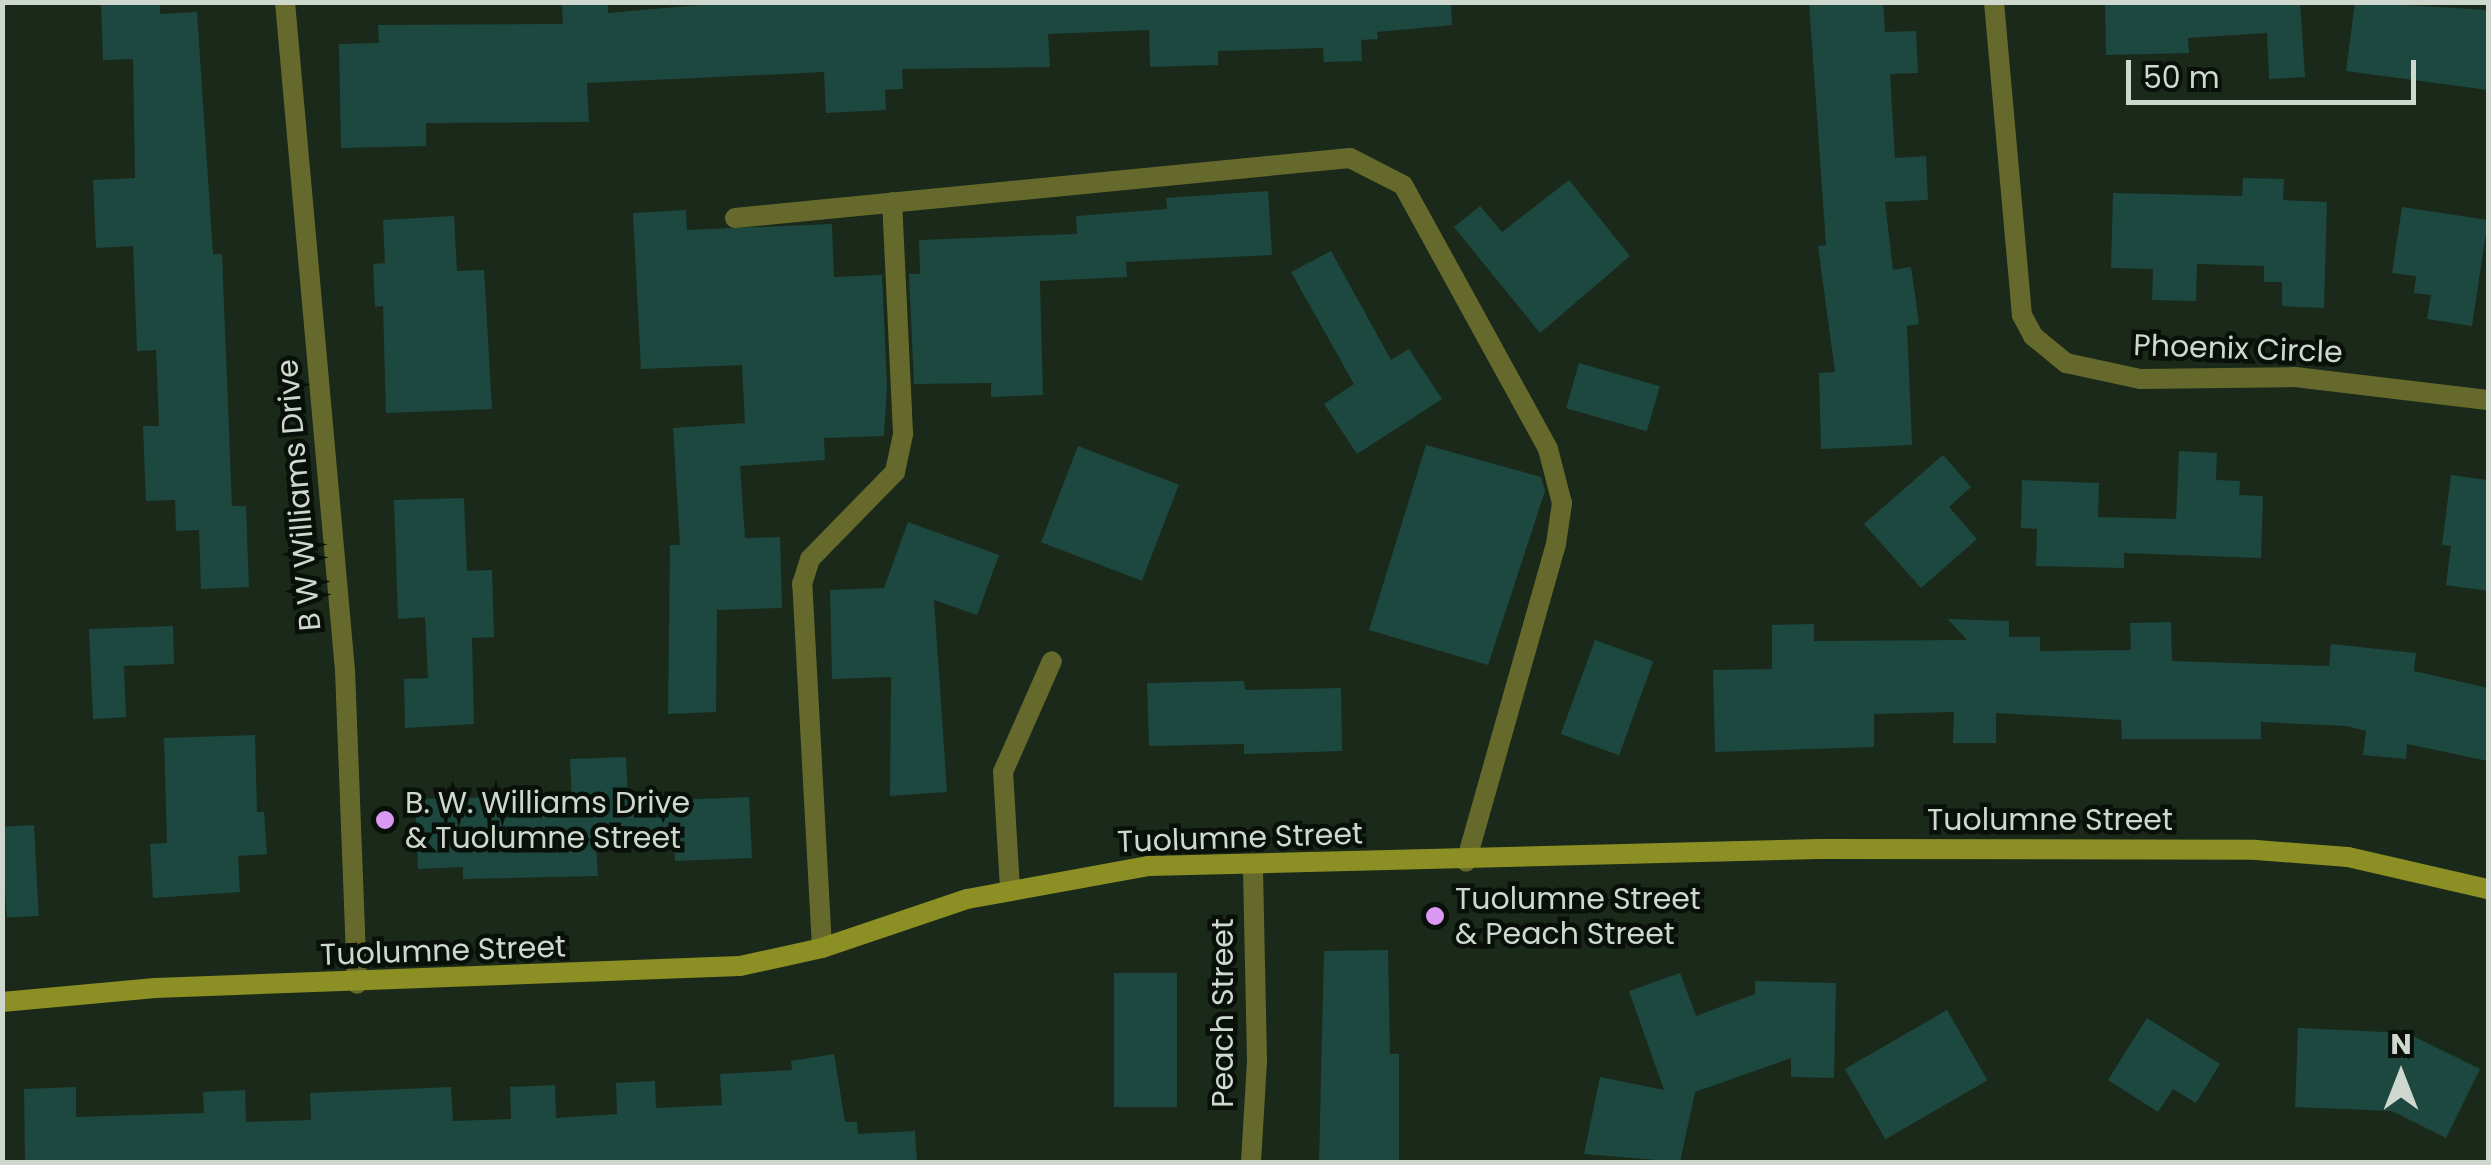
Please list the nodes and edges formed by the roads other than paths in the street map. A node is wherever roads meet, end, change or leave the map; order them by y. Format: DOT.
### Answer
graph roads {
  1 [pos="285,2"];
  2 [pos="1994,2"];
  3 [pos="892,202"];
  4 [pos="735,218"];
  5 [pos="2488,400"];
  6 [pos="1052,661"];
  7 [pos="1466,861"];
  8 [pos="1253,864"];
  9 [pos="1010,889"];
  10 [pos="2488,889"];
  11 [pos="822,948"];
  12 [pos="358,984"];
  13 [pos="2,1002"];
  14 [pos="1251,1162"];
  1 -- 12 [label="street, B W Williams Drive"];
  2 -- 5 [label="street, Phoenix Circle"];
  3 -- 4 [label="street"];
  3 -- 7 [label="street"];
  3 -- 11 [label="street"];
  6 -- 9 [label="street"];
  7 -- 8 [label="main road, Tuolumne Street"];
  7 -- 10 [label="main road, Tuolumne Street"];
  8 -- 9 [label="main road, Tuolumne Street"];
  8 -- 14 [label="street, Peach Street"];
  9 -- 11 [label="main road, Tuolumne Street"];
  11 -- 12 [label="main road, Tuolumne Street"];
  12 -- 13 [label="main road, Tuolumne Street"];
}
